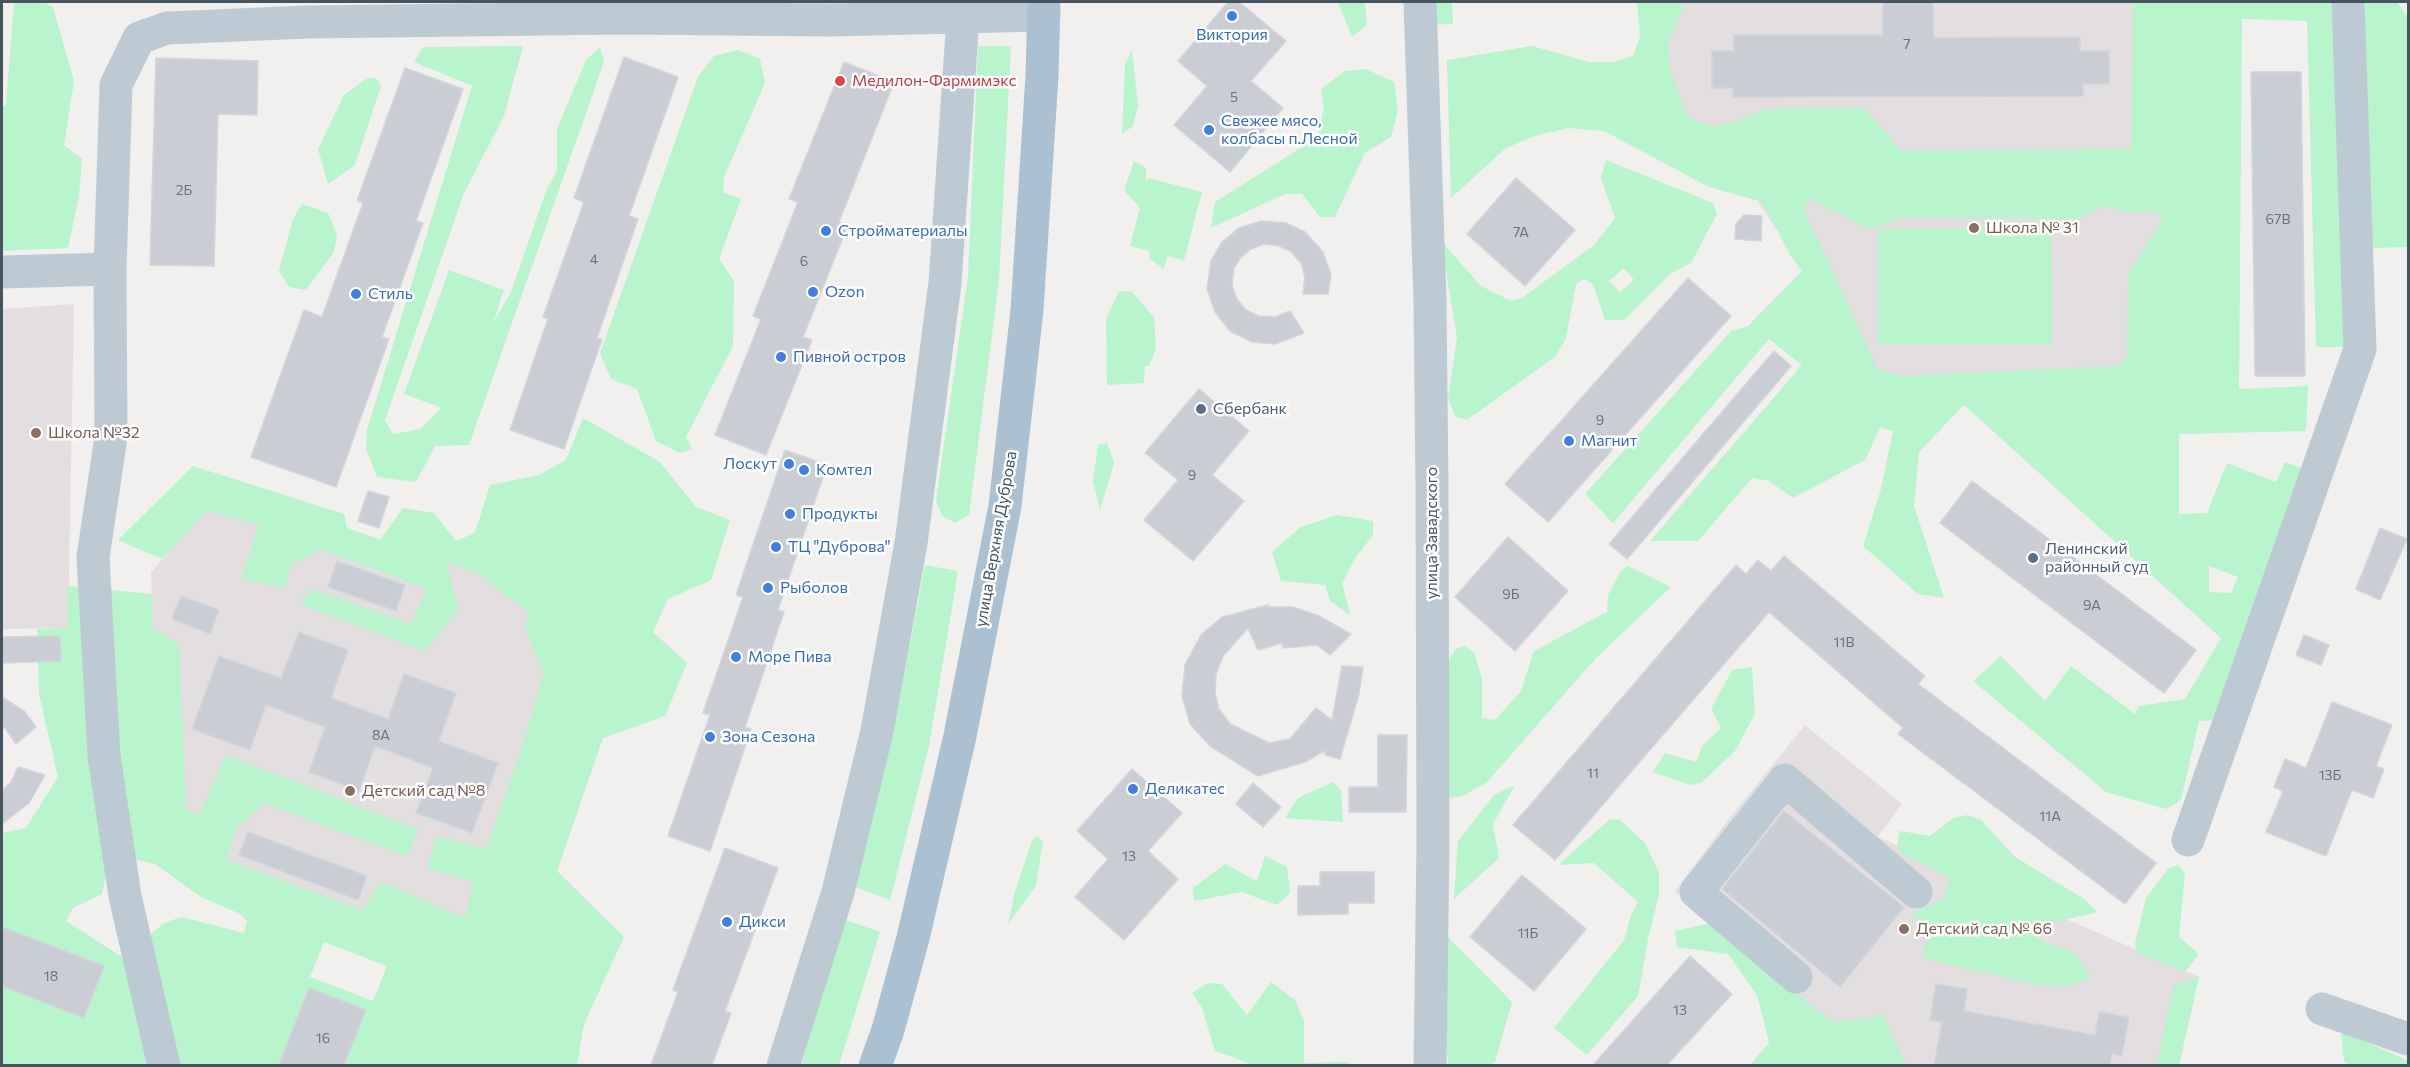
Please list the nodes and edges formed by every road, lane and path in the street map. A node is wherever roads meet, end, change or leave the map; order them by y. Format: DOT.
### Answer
graph roads {
  1 [pos="1420,2"];
  2 [pos="2348,2"];
  3 [pos="1044,8"];
  4 [pos="964,9"];
  5 [pos="110,269"];
  6 [pos="2,272"];
  7 [pos="2188,840"];
  8 [pos="1916,892"];
  9 [pos="1796,977"];
  10 [pos="2322,1009"];
  11 [pos="2409,1039"];
  12 [pos="164,1065"];
  13 [pos="783,1065"];
  14 [pos="875,1065"];
  15 [pos="1430,1065"];
  1 -- 15 [label="street, улица Завадского"];
  2 -- 7 [label="street"];
  3 -- 4 [label="street"];
  3 -- 14 [label="main road, улица Верхняя Дуброва"];
  4 -- 5 [label="street"];
  4 -- 13 [label="street"];
  5 -- 6 [label="street"];
  5 -- 12 [label="street"];
  8 -- 9 [label="street"];
  10 -- 11 [label="street"];
}
